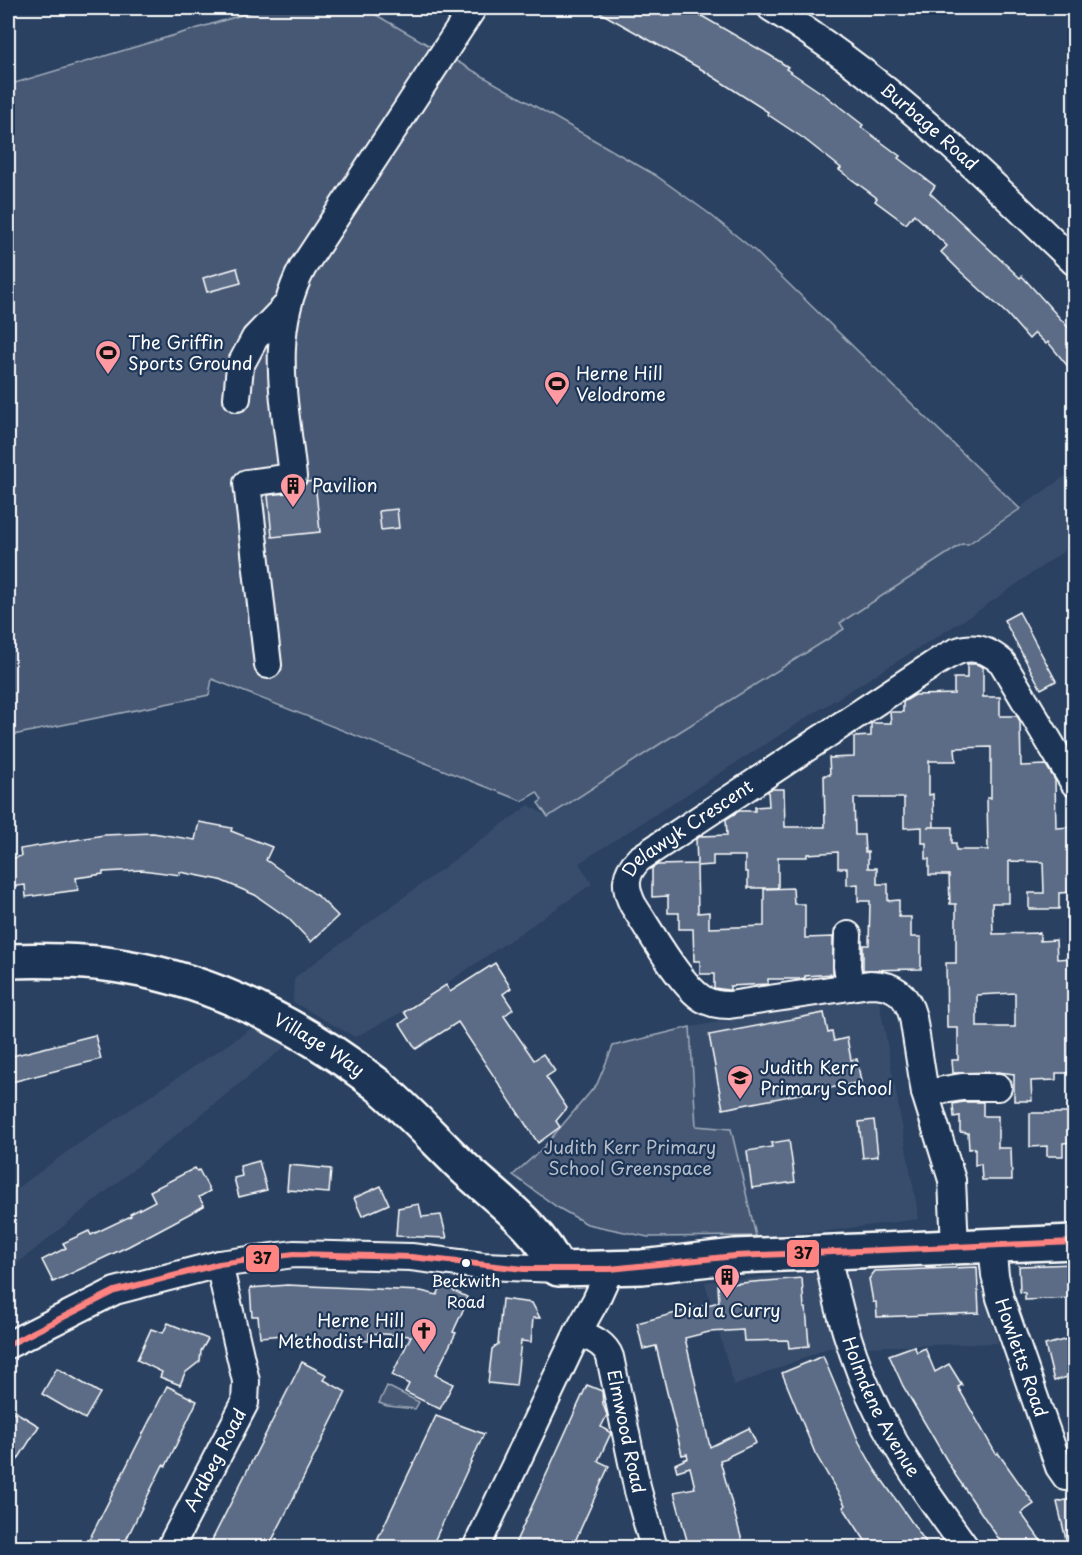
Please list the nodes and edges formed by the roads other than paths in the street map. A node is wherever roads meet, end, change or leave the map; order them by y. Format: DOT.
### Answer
graph roads {
  1 [pos="473,8"];
  2 [pos="771,8"];
  3 [pos="1074,262"];
  4 [pos="288,304"];
  5 [pos="237,398"];
  6 [pos="268,664"];
  7 [pos="1074,783"];
  8 [pos="848,935"];
  9 [pos="8,961"];
  10 [pos="850,987"];
  11 [pos="998,1087"];
  12 [pos="925,1093"];
  13 [pos="1074,1242"];
  14 [pos="992,1245"];
  15 [pos="955,1247"];
  16 [pos="827,1252"];
  17 [pos="219,1264"];
  18 [pos="558,1269"];
  19 [pos="610,1269"];
  20 [pos="578,1332"];
  21 [pos="8,1345"];
  22 [pos="1067,1472"];
  23 [pos="170,1548"];
  24 [pos="476,1548"];
  25 [pos="654,1548"];
  26 [pos="966,1548"];
  1 -- 4 [label="street"];
  2 -- 3 [label="street, Burbage Road"];
  4 -- 5 [label="street"];
  4 -- 6 [label="street"];
  7 -- 10 [label="street, Delawyk Crescent"];
  8 -- 10 [label="street"];
  9 -- 18 [label="main road, Village Way"];
  10 -- 12 [label="street, Delawyk Crescent"];
  11 -- 12 [label="street"];
  12 -- 15 [label="street, Delawyk Crescent"];
  13 -- 14 [label="main road"];
  14 -- 15 [label="main road"];
  14 -- 22 [label="street, Howletts Road"];
  15 -- 16 [label="main road"];
  16 -- 19 [label="main road"];
  16 -- 26 [label="street, Holmdene Avenue"];
  17 -- 18 [label="street"];
  17 -- 21 [label="street"];
  17 -- 23 [label="street, Ardbeg Road"];
  18 -- 19 [label="main road"];
  19 -- 20 [label="street"];
  20 -- 24 [label="street"];
  20 -- 25 [label="street, Elmwood Road"];
}
